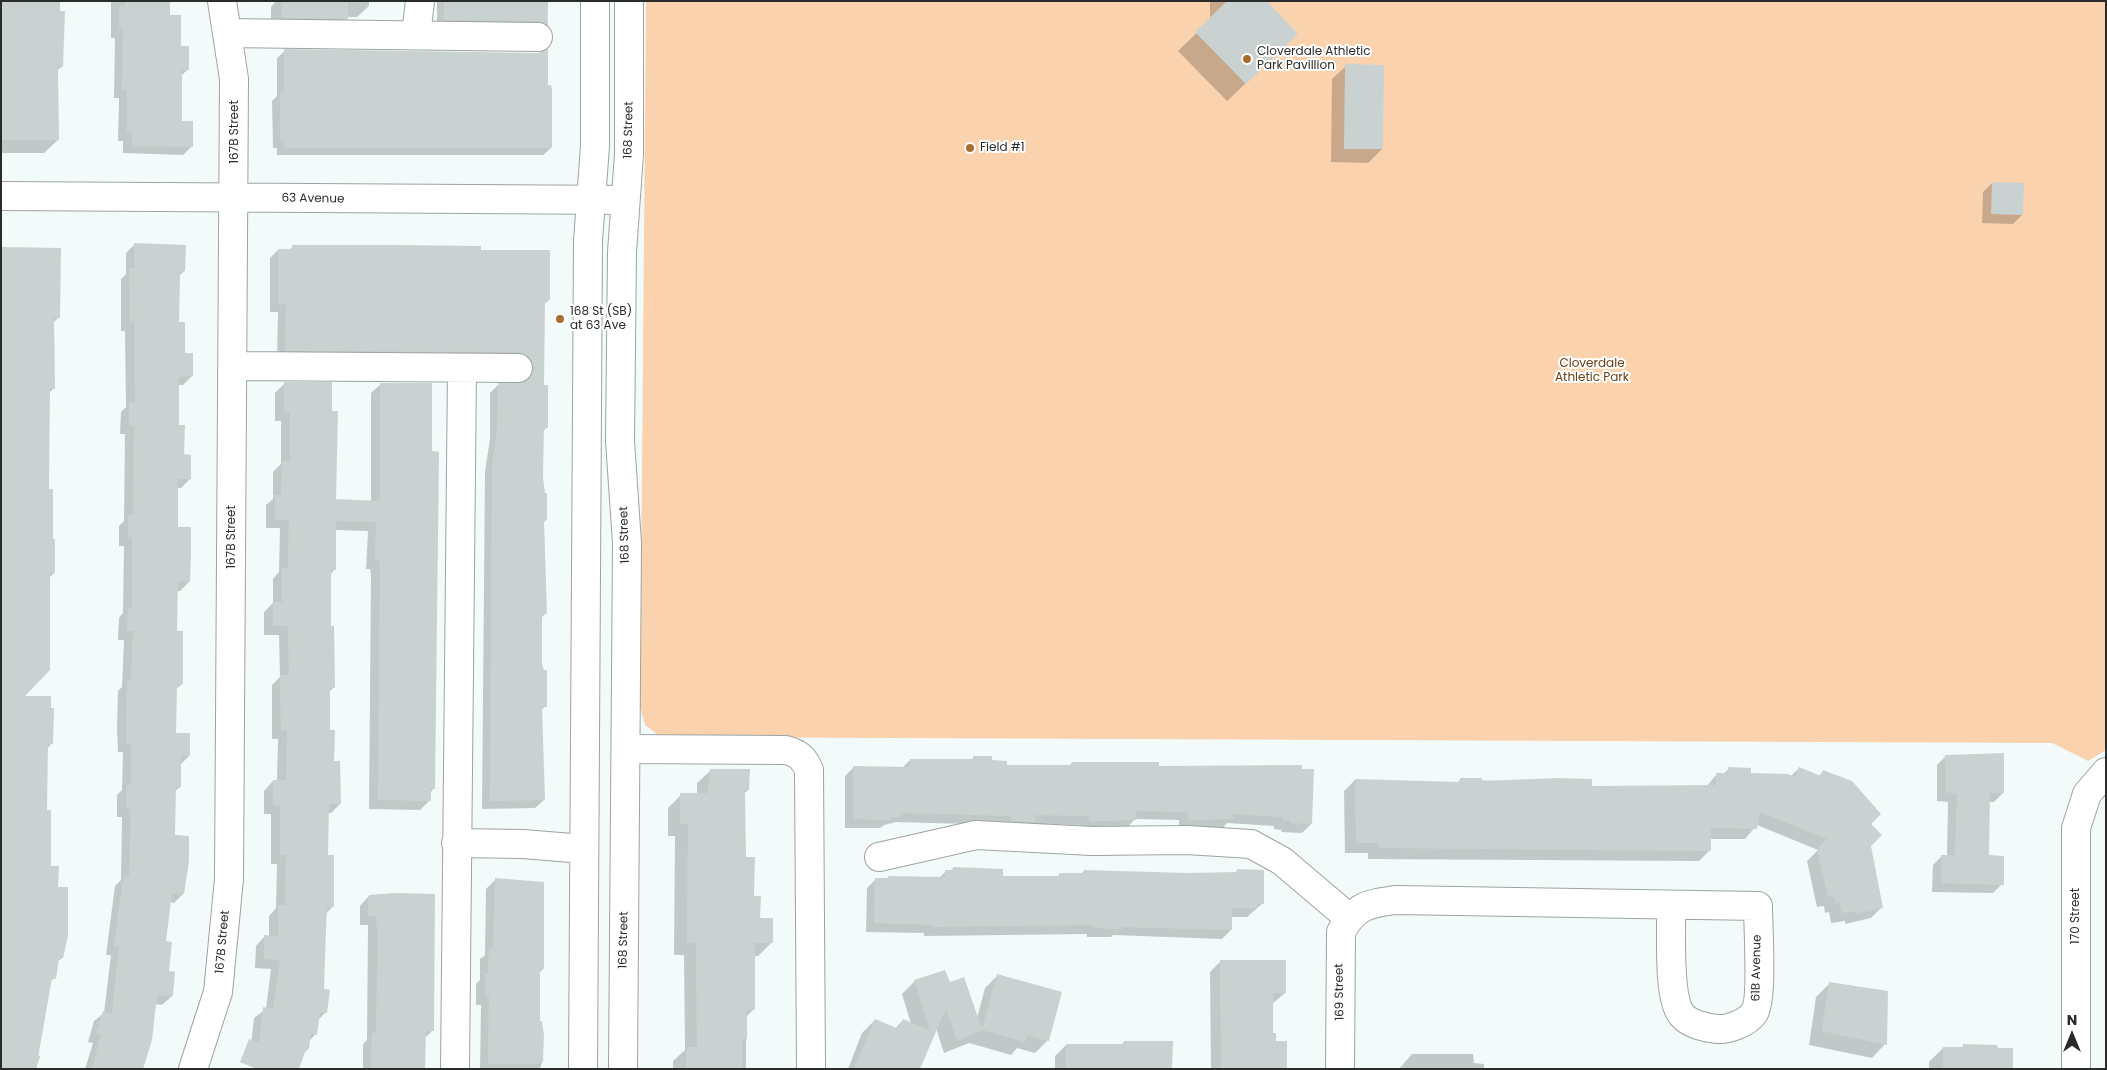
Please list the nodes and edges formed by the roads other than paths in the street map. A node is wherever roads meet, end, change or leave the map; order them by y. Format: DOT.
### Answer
graph roads {
  1 [pos="222,1"];
  2 [pos="420,1"];
  3 [pos="596,1"];
  4 [pos="629,1"];
  5 [pos="227,33"];
  6 [pos="416,35"];
  7 [pos="538,37"];
  8 [pos="1,196"];
  9 [pos="235,198"];
  10 [pos="591,199"];
  11 [pos="626,200"];
  12 [pos="234,366"];
  13 [pos="518,368"];
  14 [pos="462,369"];
  15 [pos="626,749"];
  16 [pos="2106,772"];
  17 [pos="456,844"];
  18 [pos="584,849"];
  19 [pos="879,858"];
  20 [pos="1671,906"];
  21 [pos="1348,917"];
  22 [pos="193,1069"];
  23 [pos="455,1069"];
  24 [pos="583,1069"];
  25 [pos="623,1069"];
  26 [pos="811,1069"];
  27 [pos="1340,1069"];
  28 [pos="2076,1069"];
  1 -- 5 [label="street, 167B Street"];
  2 -- 6 [label="street"];
  3 -- 10 [label="street"];
  4 -- 11 [label="street, 168 Street"];
  5 -- 6 [label="street"];
  5 -- 9 [label="street, 167B Street"];
  6 -- 7 [label="street"];
  8 -- 9 [label="street, 63 Avenue"];
  9 -- 10 [label="street, 63 Avenue"];
  9 -- 12 [label="street, 167B Street"];
  10 -- 11 [label="street, 63 Avenue"];
  10 -- 18 [label="street"];
  11 -- 15 [label="street, 168 Street"];
  12 -- 14 [label="street"];
  12 -- 22 [label="street, 167B Street"];
  13 -- 14 [label="street"];
  14 -- 17 [label="street"];
  15 -- 25 [label="street, 168 Street"];
  15 -- 26 [label="street"];
  16 -- 28 [label="street, 170 Street"];
  17 -- 18 [label="street"];
  17 -- 23 [label="street"];
  18 -- 24 [label="street"];
  19 -- 21 [label="street"];
  20 -- 20 [label="street, 61B Avenue"];
  20 -- 21 [label="street, 61B Avenue"];
  21 -- 27 [label="street, 169 Street"];
}
